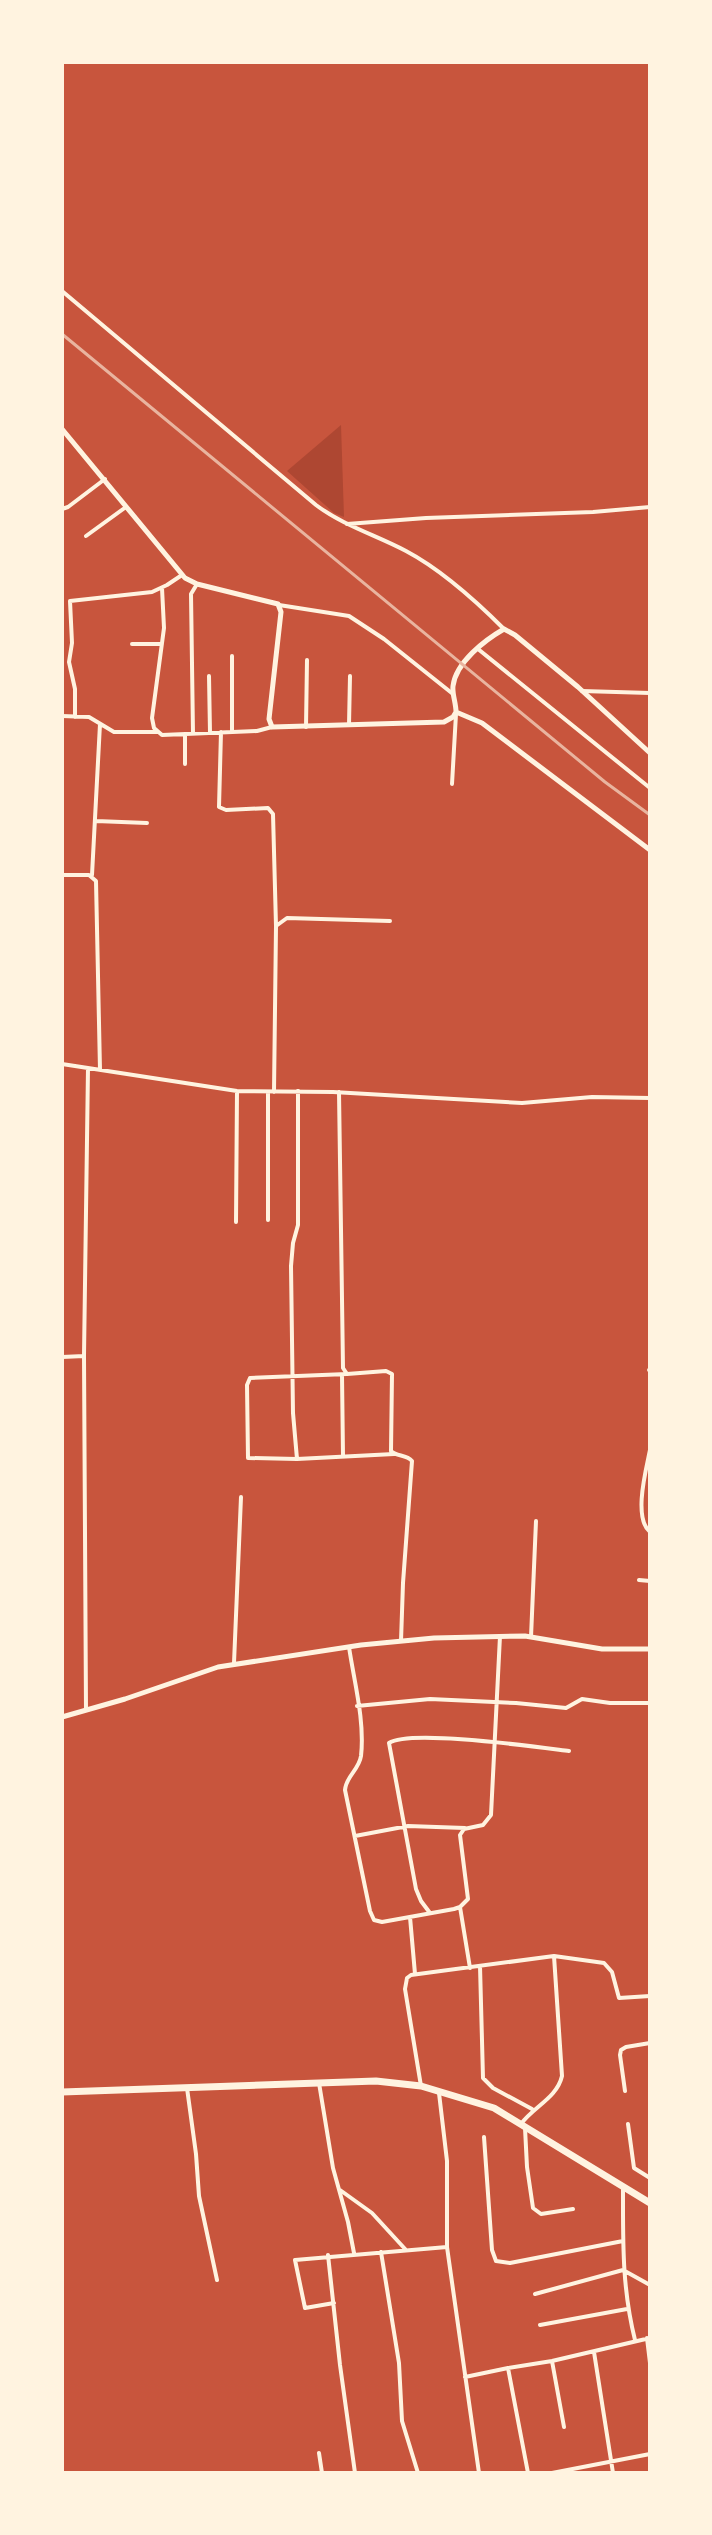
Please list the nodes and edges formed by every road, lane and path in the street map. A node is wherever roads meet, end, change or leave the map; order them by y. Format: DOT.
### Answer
graph roads {
  1 [pos="62,291"];
  2 [pos="62,429"];
  3 [pos="105,479"];
  4 [pos="126,507"];
  5 [pos="650,507"];
  6 [pos="62,509"];
  7 [pos="345,524"];
  8 [pos="86,536"];
  9 [pos="182,575"];
  10 [pos="197,584"];
  11 [pos="162,588"];
  12 [pos="278,604"];
  13 [pos="504,629"];
  14 [pos="132,644"];
  15 [pos="162,644"];
  16 [pos="478,649"];
  17 [pos="232,656"];
  18 [pos="307,660"];
  19 [pos="209,676"];
  20 [pos="350,676"];
  21 [pos="582,691"];
  22 [pos="650,693"];
  23 [pos="453,694"];
  24 [pos="456,712"];
  25 [pos="62,716"];
  26 [pos="75,717"];
  27 [pos="100,724"];
  28 [pos="349,725"];
  29 [pos="272,727"];
  30 [pos="306,727"];
  31 [pos="157,732"];
  32 [pos="221,732"];
  33 [pos="232,732"];
  34 [pos="210,733"];
  35 [pos="185,734"];
  36 [pos="193,734"];
  37 [pos="650,753"];
  38 [pos="185,764"];
  39 [pos="452,784"];
  40 [pos="650,788"];
  41 [pos="96,821"];
  42 [pos="147,823"];
  43 [pos="650,850"];
  44 [pos="62,875"];
  45 [pos="92,875"];
  46 [pos="390,921"];
  47 [pos="276,926"];
  48 [pos="62,1064"];
  49 [pos="88,1068"];
  50 [pos="100,1070"];
  51 [pos="237,1091"];
  52 [pos="298,1091"];
  53 [pos="271,1092"];
  54 [pos="339,1092"];
  55 [pos="650,1098"];
  56 [pos="268,1220"];
  57 [pos="236,1222"];
  58 [pos="84,1356"];
  59 [pos="62,1357"];
  60 [pos="344,1375"];
  61 [pos="293,1376"];
  62 [pos="650,1451"];
  63 [pos="394,1454"];
  64 [pos="343,1456"];
  65 [pos="297,1459"];
  66 [pos="647,1491"];
  67 [pos="241,1497"];
  68 [pos="536,1521"];
  69 [pos="650,1532"];
  70 [pos="639,1580"];
  71 [pos="650,1581"];
  72 [pos="500,1636"];
  73 [pos="531,1637"];
  74 [pos="401,1641"];
  75 [pos="349,1646"];
  76 [pos="650,1649"];
  77 [pos="234,1663"];
  78 [pos="496,1702"];
  79 [pos="650,1703"];
  80 [pos="357,1706"];
  81 [pos="86,1710"];
  82 [pos="62,1717"];
  83 [pos="495,1744"];
  84 [pos="569,1751"];
  85 [pos="403,1827"];
  86 [pos="468,1829"];
  87 [pos="355,1836"];
  88 [pos="460,1907"];
  89 [pos="430,1913"];
  90 [pos="410,1917"];
  91 [pos="554,1956"];
  92 [pos="480,1966"];
  93 [pos="470,1968"];
  94 [pos="415,1974"];
  95 [pos="650,1996"];
  96 [pos="650,2043"];
  97 [pos="319,2083"];
  98 [pos="421,2086"];
  99 [pos="187,2088"];
  100 [pos="439,2091"];
  101 [pos="625,2091"];
  102 [pos="62,2092"];
  103 [pos="531,2111"];
  104 [pos="523,2124"];
  105 [pos="628,2124"];
  106 [pos="484,2137"];
  107 [pos="650,2178"];
  108 [pos="623,2186"];
  109 [pos="339,2190"];
  110 [pos="650,2203"];
  111 [pos="573,2209"];
  112 [pos="623,2241"];
  113 [pos="447,2247"];
  114 [pos="406,2250"];
  115 [pos="381,2252"];
  116 [pos="354,2253"];
  117 [pos="328,2255"];
  118 [pos="623,2270"];
  119 [pos="217,2280"];
  120 [pos="650,2285"];
  121 [pos="535,2294"];
  122 [pos="334,2303"];
  123 [pos="627,2309"];
  124 [pos="540,2325"];
  125 [pos="649,2338"];
  126 [pos="635,2340"];
  127 [pos="594,2352"];
  128 [pos="552,2361"];
  129 [pos="650,2363"];
  130 [pos="508,2368"];
  131 [pos="465,2377"];
  132 [pos="564,2427"];
  133 [pos="319,2453"];
  134 [pos="650,2454"];
  135 [pos="610,2462"];
  136 [pos="568,2472"];
  137 [pos="322,2473"];
  138 [pos="355,2473"];
  139 [pos="418,2473"];
  140 [pos="479,2473"];
  141 [pos="528,2473"];
  142 [pos="552,2473"];
  143 [pos="613,2473"];
  1 -- 7 [label="street"];
  2 -- 3 [label="street"];
  3 -- 4 [label="street"];
  3 -- 6 [label="street"];
  4 -- 8 [label="street"];
  4 -- 9 [label="street"];
  5 -- 7 [label="street"];
  7 -- 13 [label="street"];
  9 -- 10 [label="street"];
  9 -- 11 [label="street"];
  10 -- 12 [label="street"];
  10 -- 36 [label="street"];
  11 -- 15 [label="street"];
  11 -- 26 [label="street"];
  12 -- 23 [label="street"];
  12 -- 29 [label="street"];
  13 -- 16 [label="street"];
  13 -- 21 [label="street"];
  14 -- 15 [label="street"];
  15 -- 31 [label="street"];
  16 -- 23 [label="street"];
  16 -- 40 [label="street"];
  17 -- 33 [label="street"];
  18 -- 30 [label="street"];
  19 -- 34 [label="street"];
  20 -- 28 [label="street"];
  21 -- 22 [label="street"];
  21 -- 37 [label="street"];
  23 -- 24 [label="street"];
  24 -- 28 [label="street"];
  24 -- 39 [label="street"];
  24 -- 43 [label="street"];
  25 -- 26 [label="street"];
  26 -- 27 [label="street"];
  27 -- 31 [label="street"];
  27 -- 41 [label="street"];
  28 -- 30 [label="street"];
  29 -- 30 [label="street"];
  29 -- 33 [label="street"];
  31 -- 35 [label="street"];
  32 -- 33 [label="street"];
  32 -- 34 [label="street"];
  32 -- 47 [label="street"];
  34 -- 36 [label="street"];
  35 -- 36 [label="street"];
  35 -- 38 [label="street"];
  41 -- 42 [label="street"];
  41 -- 45 [label="street"];
  44 -- 45 [label="street"];
  45 -- 50 [label="street"];
  46 -- 47 [label="street"];
  47 -- 53 [label="street"];
  48 -- 49 [label="street"];
  49 -- 50 [label="street"];
  49 -- 58 [label="street"];
  50 -- 51 [label="street"];
  51 -- 53 [label="street"];
  51 -- 57 [label="street"];
  52 -- 53 [label="street"];
  52 -- 54 [label="street"];
  52 -- 61 [label="street"];
  53 -- 56 [label="street"];
  54 -- 55 [label="street"];
  54 -- 60 [label="street"];
  58 -- 59 [label="street"];
  58 -- 81 [label="street"];
  60 -- 61 [label="street"];
  60 -- 63 [label="street"];
  60 -- 64 [label="street"];
  61 -- 65 [label="street"];
  61 -- 65 [label="street"];
  62 -- 66 [label="street"];
  63 -- 64 [label="street"];
  63 -- 74 [label="street"];
  64 -- 65 [label="street"];
  66 -- 69 [label="street"];
  67 -- 77 [label="street"];
  68 -- 73 [label="street"];
  70 -- 71 [label="street"];
  72 -- 73 [label="street"];
  72 -- 74 [label="street"];
  72 -- 78 [label="street"];
  73 -- 76 [label="street"];
  74 -- 75 [label="street"];
  75 -- 77 [label="street"];
  75 -- 80 [label="street"];
  77 -- 81 [label="street"];
  78 -- 79 [label="street"];
  78 -- 80 [label="street"];
  78 -- 83 [label="street"];
  80 -- 87 [label="street"];
  81 -- 82 [label="street"];
  83 -- 84 [label="street"];
  83 -- 85 [label="street"];
  83 -- 86 [label="street"];
  85 -- 86 [label="street"];
  85 -- 87 [label="street"];
  85 -- 89 [label="street"];
  86 -- 88 [label="street"];
  87 -- 90 [label="street"];
  88 -- 89 [label="street"];
  88 -- 93 [label="street"];
  89 -- 90 [label="street"];
  90 -- 94 [label="street"];
  91 -- 92 [label="street"];
  91 -- 95 [label="street"];
  91 -- 103 [label="street"];
  92 -- 93 [label="street"];
  92 -- 103 [label="street"];
  93 -- 94 [label="street"];
  94 -- 98 [label="street"];
  96 -- 101 [label="street"];
  97 -- 98 [label="highway"];
  97 -- 99 [label="highway"];
  97 -- 109 [label="street"];
  98 -- 100 [label="highway"];
  99 -- 102 [label="highway"];
  99 -- 119 [label="street"];
  100 -- 104 [label="highway"];
  100 -- 113 [label="street"];
  103 -- 104 [label="street"];
  104 -- 108 [label="highway"];
  104 -- 111 [label="street"];
  105 -- 107 [label="street"];
  106 -- 112 [label="street"];
  108 -- 110 [label="highway"];
  108 -- 112 [label="street"];
  109 -- 114 [label="street"];
  109 -- 116 [label="street"];
  112 -- 118 [label="street"];
  113 -- 114 [label="street"];
  113 -- 131 [label="street"];
  114 -- 115 [label="street"];
  115 -- 116 [label="street"];
  115 -- 139 [label="street"];
  116 -- 117 [label="street"];
  117 -- 122 [label="street"];
  117 -- 122 [label="street"];
  118 -- 120 [label="street"];
  118 -- 121 [label="street"];
  118 -- 123 [label="street"];
  122 -- 138 [label="street"];
  123 -- 124 [label="street"];
  123 -- 126 [label="street"];
  125 -- 126 [label="street"];
  125 -- 129 [label="street"];
  126 -- 127 [label="street"];
  127 -- 128 [label="street"];
  127 -- 135 [label="street"];
  128 -- 130 [label="street"];
  128 -- 132 [label="street"];
  130 -- 131 [label="street"];
  130 -- 141 [label="street"];
  131 -- 140 [label="street"];
  133 -- 137 [label="street"];
  134 -- 135 [label="street"];
  135 -- 136 [label="street"];
  135 -- 143 [label="street"];
  136 -- 142 [label="street"];
}
